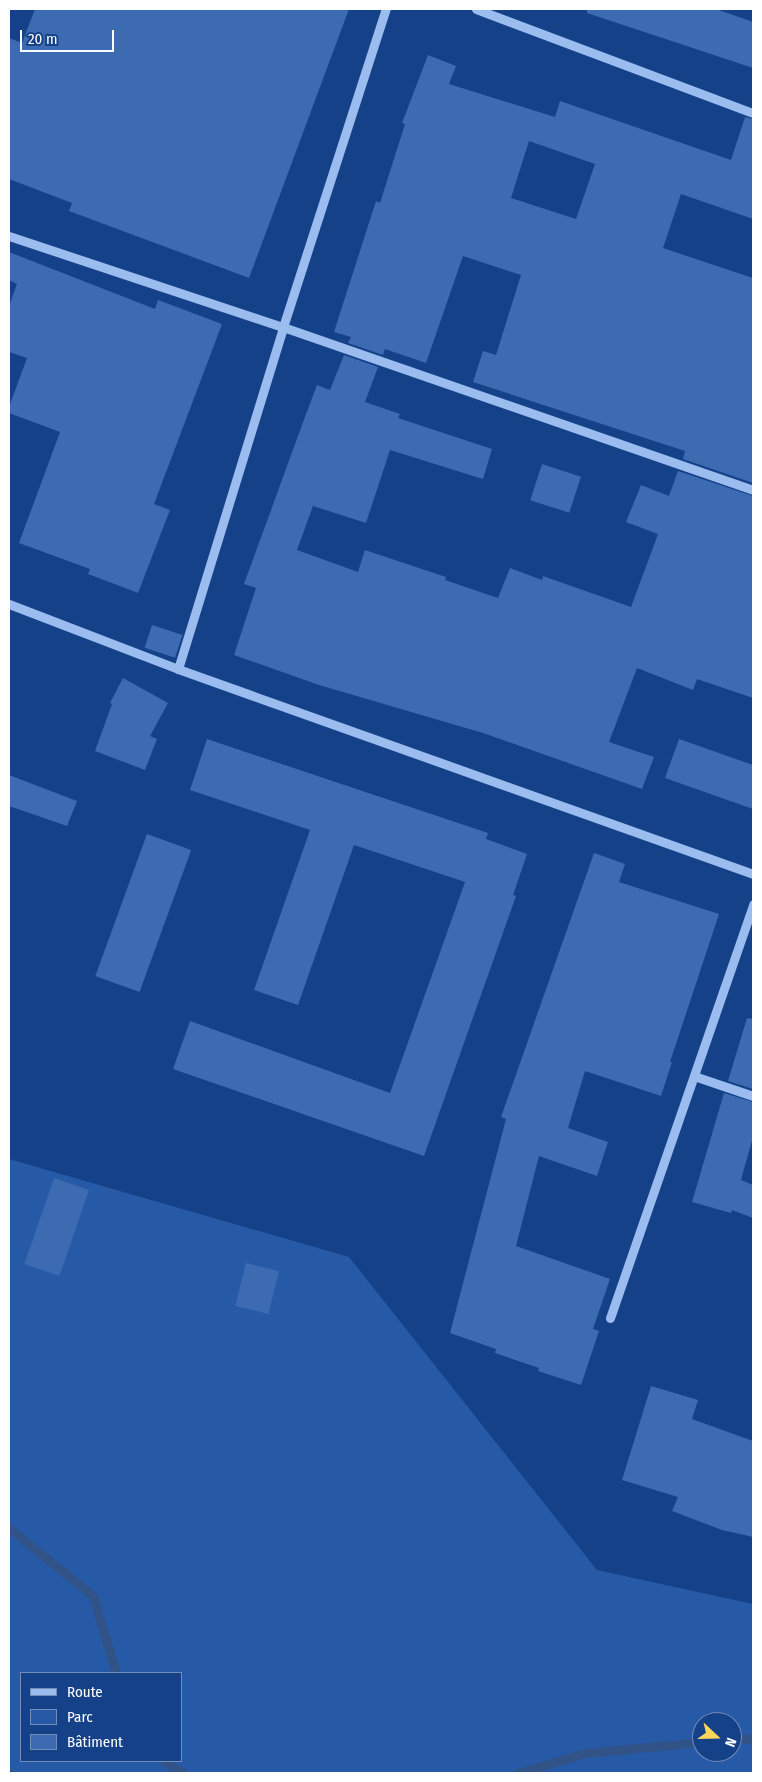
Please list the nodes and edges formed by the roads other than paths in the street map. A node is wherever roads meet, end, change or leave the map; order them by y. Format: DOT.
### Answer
graph roads {
  1 [pos="386,9"];
  2 [pos="476,9"];
  3 [pos="753,113"];
  4 [pos="9,236"];
  5 [pos="283,327"];
  6 [pos="753,490"];
  7 [pos="9,604"];
  8 [pos="178,669"];
  9 [pos="753,874"];
  10 [pos="753,904"];
  11 [pos="694,1076"];
  12 [pos="753,1096"];
  13 [pos="610,1318"];
  1 -- 5 [label="street"];
  2 -- 3 [label="street"];
  4 -- 5 [label="street"];
  5 -- 6 [label="street"];
  5 -- 8 [label="street"];
  7 -- 8 [label="street"];
  8 -- 9 [label="street"];
  10 -- 11 [label="street"];
  11 -- 12 [label="street"];
  11 -- 13 [label="street"];
}
